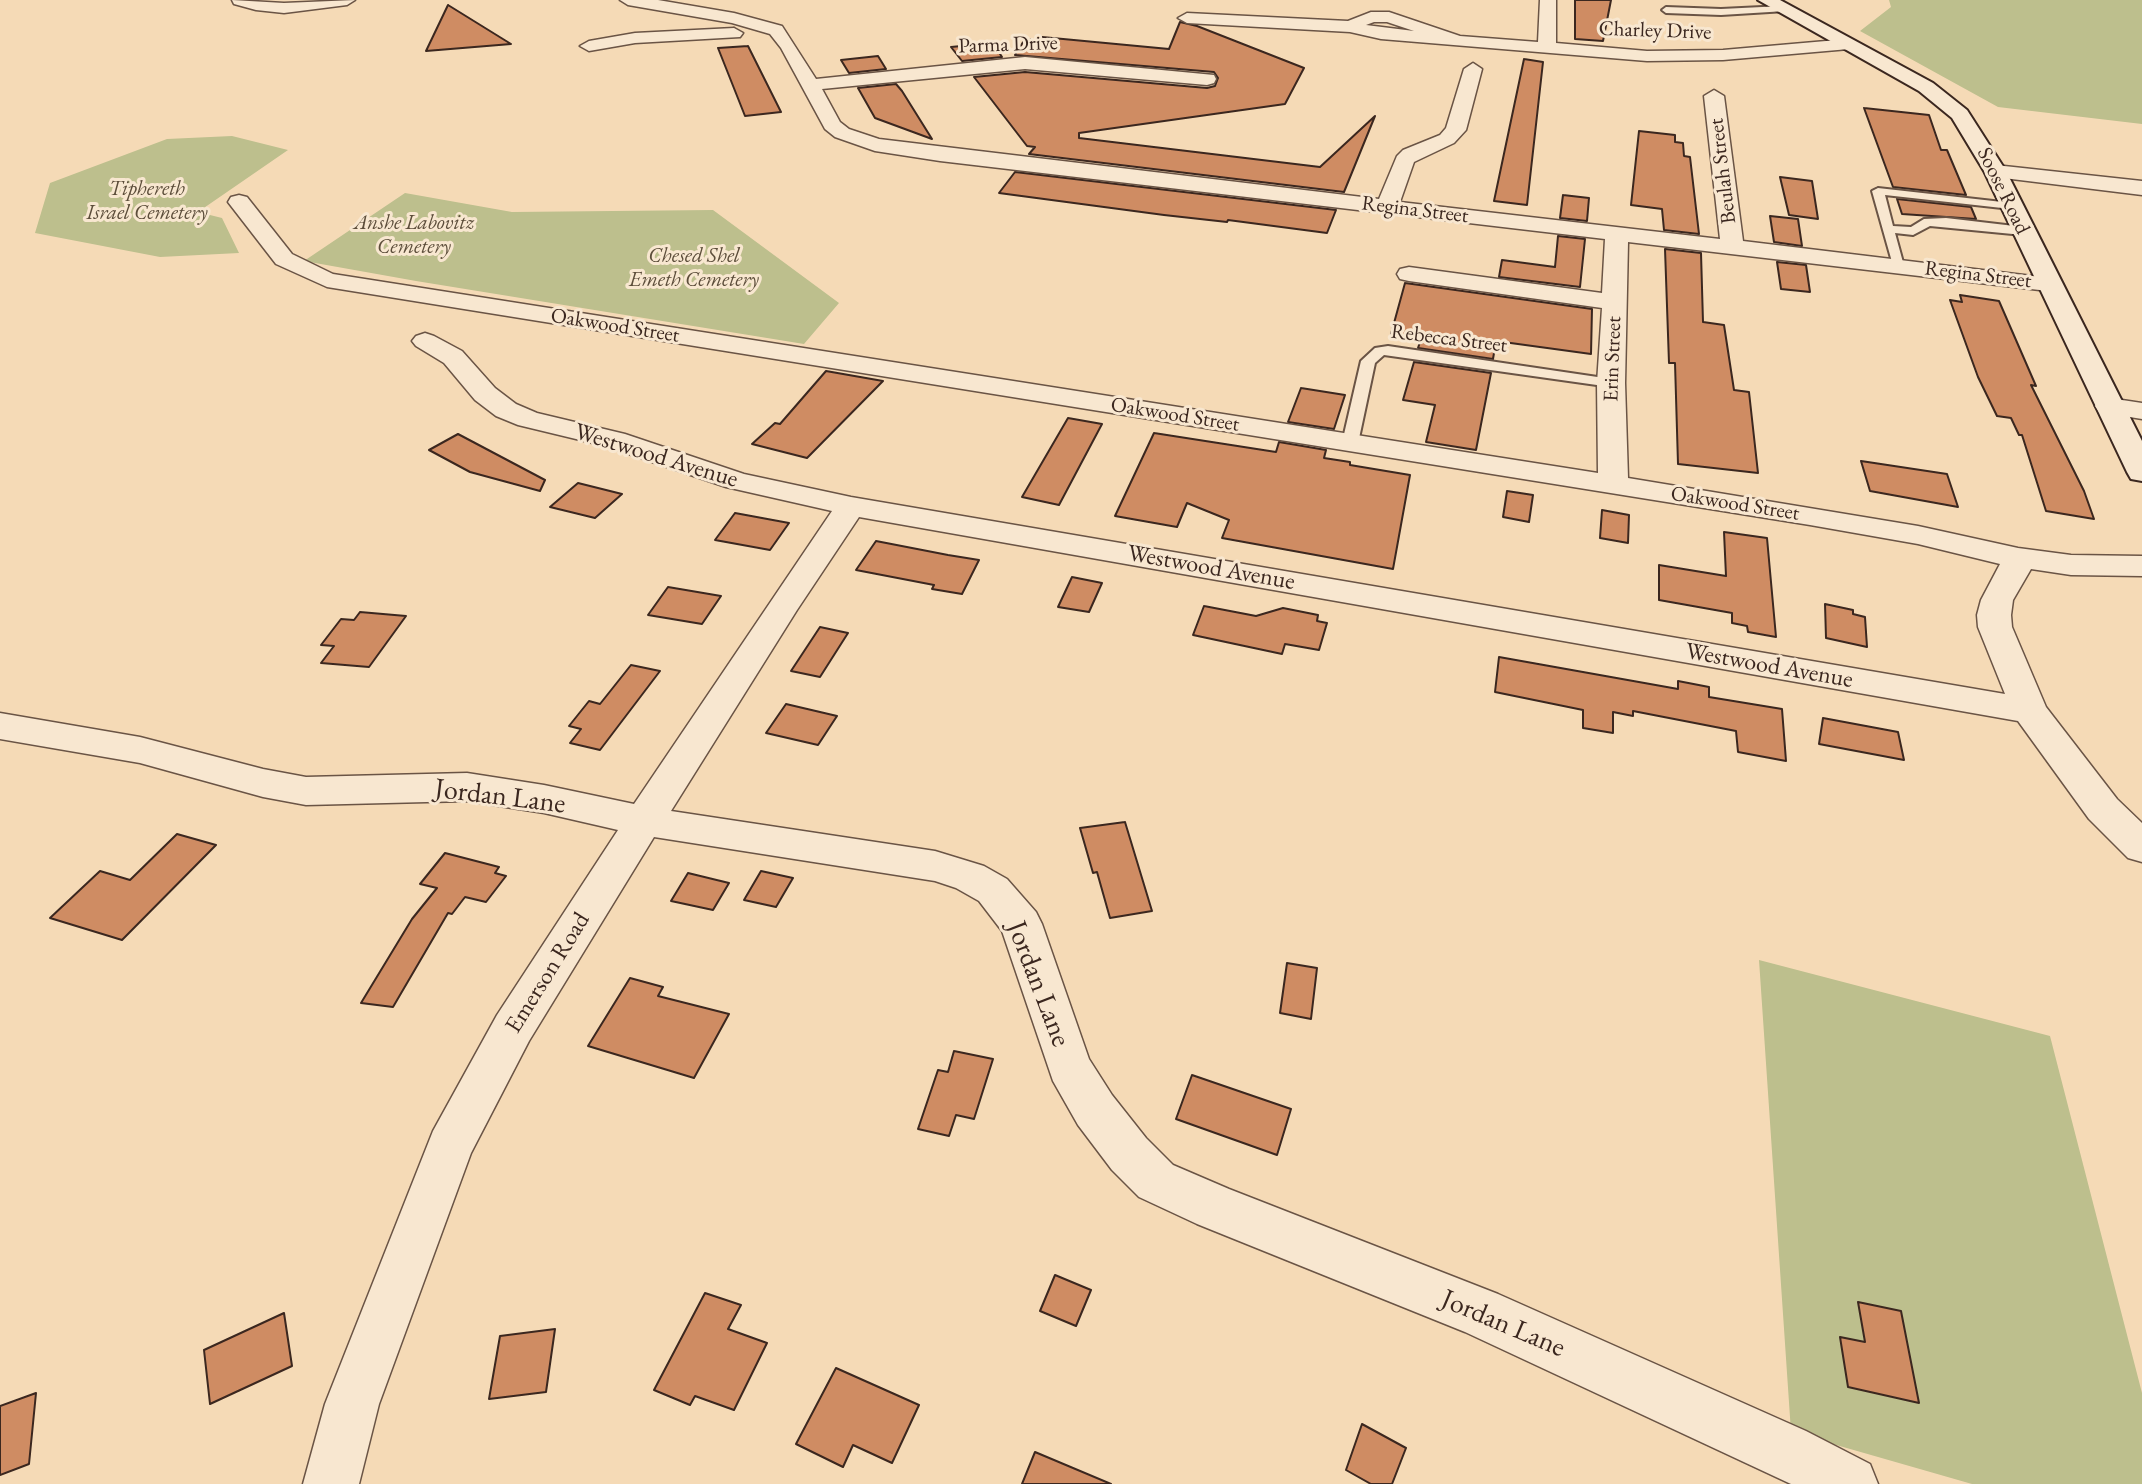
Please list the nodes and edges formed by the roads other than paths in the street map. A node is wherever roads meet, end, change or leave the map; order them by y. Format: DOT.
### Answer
graph roads {
  1 [pos="240,0"];
  2 [pos="346,0"];
  3 [pos="628,0"];
  4 [pos="1548,0"];
  5 [pos="1775,4"];
  6 [pos="1379,8"];
  7 [pos="1666,10"];
  8 [pos="1186,18"];
  9 [pos="1355,27"];
  10 [pos="776,30"];
  11 [pos="1459,41"];
  12 [pos="1849,44"];
  13 [pos="589,46"];
  14 [pos="1547,48"];
  15 [pos="1473,69"];
  16 [pos="1208,79"];
  17 [pos="810,85"];
  18 [pos="1714,96"];
  19 [pos="1995,171"];
  20 [pos="2142,188"];
  21 [pos="239,202"];
  22 [pos="2011,206"];
  23 [pos="1387,207"];
  24 [pos="1888,229"];
  25 [pos="2023,231"];
  26 [pos="1617,233"];
  27 [pos="1732,246"];
  28 [pos="1898,265"];
  29 [pos="1409,274"];
  30 [pos="2048,284"];
  31 [pos="1614,302"];
  32 [pos="425,341"];
  33 [pos="1611,383"];
  34 [pos="2109,406"];
  35 [pos="2142,411"];
  36 [pos="1350,443"];
  37 [pos="2142,472"];
  38 [pos="1613,485"];
  39 [pos="850,506"];
  40 [pos="2018,558"];
  41 [pos="2142,566"];
  42 [pos="2030,711"];
  43 [pos="0,726"];
  44 [pos="643,821"];
  45 [pos="2142,847"];
  46 [pos="331,1484"];
  47 [pos="1850,1484"];
  1 -- 2 [label="street"];
  3 -- 10 [label="street"];
  4 -- 14 [label="street"];
  5 -- 7 [label="lane"];
  5 -- 12 [label="street, Soose Road"];
  6 -- 9 [label="street, Charley Drive"];
  6 -- 11 [label="street, Charley Drive"];
  8 -- 9 [label="street"];
  9 -- 11 [label="street, Charley Drive"];
  10 -- 13 [label="street"];
  10 -- 17 [label="street"];
  11 -- 14 [label="street, Charley Drive"];
  12 -- 14 [label="street, Charley Drive"];
  12 -- 19 [label="street, Soose Road"];
  15 -- 23 [label="street"];
  16 -- 17 [label="street, Parma Drive"];
  17 -- 23 [label="street, Regina Street"];
  18 -- 27 [label="street, Beulah Street"];
  19 -- 20 [label="street"];
  19 -- 22 [label="street, Soose Road"];
  21 -- 36 [label="street, Oakwood Street"];
  22 -- 24 [label="lane"];
  22 -- 25 [label="street, Soose Road"];
  23 -- 26 [label="street, Regina Street"];
  24 -- 25 [label="lane"];
  24 -- 28 [label="lane"];
  25 -- 30 [label="street, Soose Road"];
  26 -- 27 [label="street, Regina Street"];
  26 -- 31 [label="street, Erin Street"];
  27 -- 28 [label="street, Regina Street"];
  28 -- 30 [label="street, Regina Street"];
  29 -- 31 [label="street"];
  30 -- 34 [label="street, Soose Road"];
  31 -- 33 [label="street, Erin Street"];
  32 -- 39 [label="street, Westwood Avenue"];
  33 -- 36 [label="lane, Rebecca Street"];
  33 -- 38 [label="street, Erin Street"];
  34 -- 35 [label="street"];
  34 -- 37 [label="street, Soose Road"];
  36 -- 38 [label="street, Oakwood Street"];
  38 -- 40 [label="street, Oakwood Street"];
  39 -- 42 [label="street, Westwood Avenue"];
  39 -- 44 [label="street, Emerson Road"];
  40 -- 41 [label="street, Oakwood Street"];
  40 -- 42 [label="street"];
  42 -- 45 [label="street"];
  43 -- 44 [label="street, Jordan Lane"];
  44 -- 46 [label="street, Emerson Road"];
  44 -- 47 [label="street, Jordan Lane"];
}
